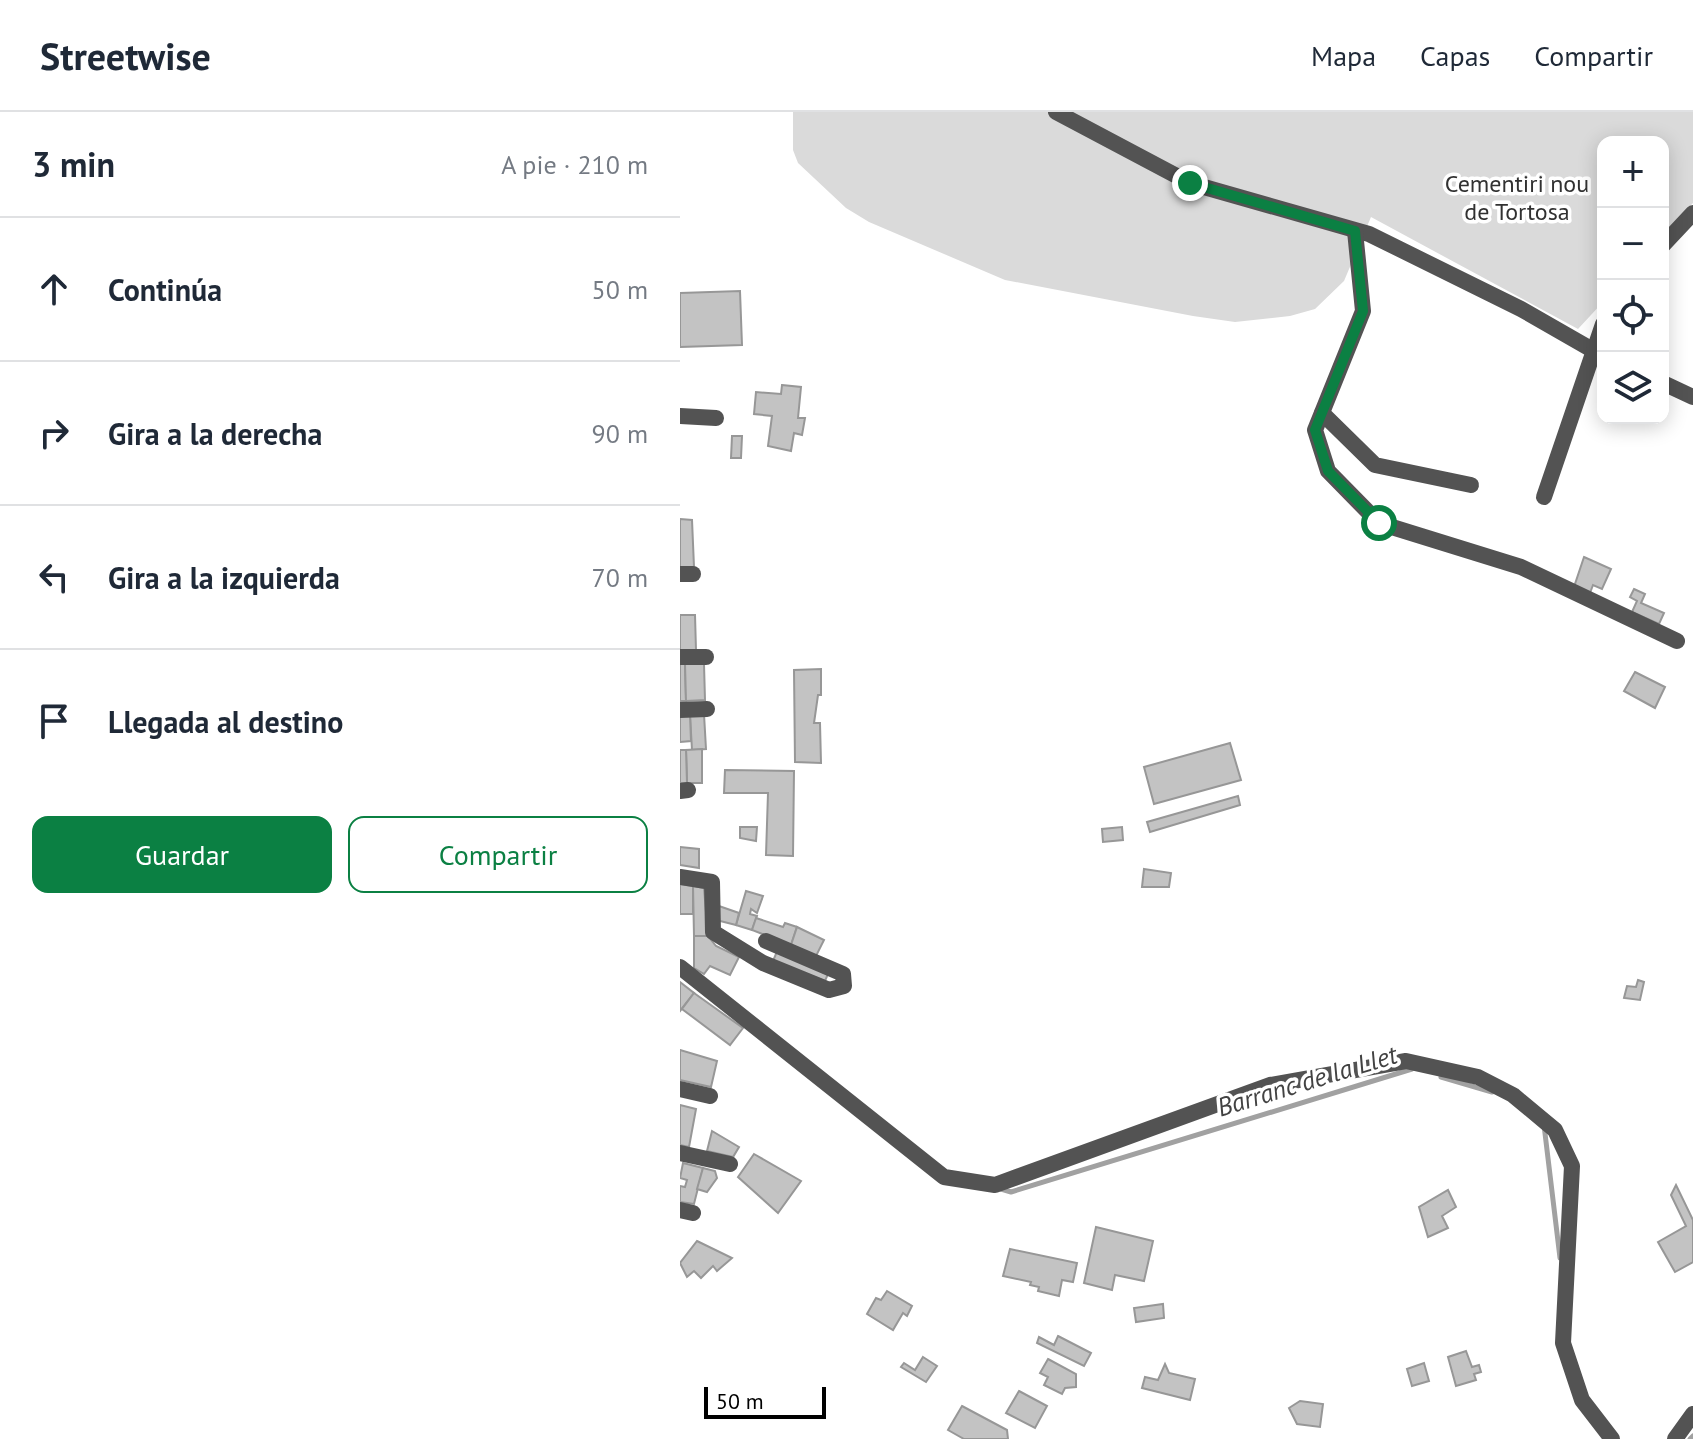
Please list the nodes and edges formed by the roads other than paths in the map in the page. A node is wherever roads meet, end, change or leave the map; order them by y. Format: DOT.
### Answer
graph roads {
  1 [pos="1056,112"];
  2 [pos="1693,213"];
  3 [pos="1355,231"];
  4 [pos="1669,239"];
  5 [pos="1597,353"];
  6 [pos="1597,357"];
  7 [pos="1669,386"];
  8 [pos="1693,397"];
  9 [pos="1322,413"];
  10 [pos="680,416"];
  11 [pos="716,418"];
  12 [pos="1471,485"];
  13 [pos="1544,497"];
  14 [pos="1677,641"];
  15 [pos="680,657"];
  16 [pos="706,657"];
  17 [pos="707,709"];
  18 [pos="680,710"];
  19 [pos="680,877"];
  20 [pos="766,941"];
  21 [pos="680,967"];
  22 [pos="680,1089"];
  23 [pos="710,1096"];
  24 [pos="680,1153"];
  25 [pos="730,1164"];
  26 [pos="1693,1414"];
  27 [pos="1612,1439"];
  28 [pos="1675,1439"];
  1 -- 3 [label="street"];
  2 -- 4 [label="street"];
  3 -- 5 [label="street"];
  3 -- 9 [label="street"];
  6 -- 13 [label="street"];
  7 -- 8 [label="street"];
  9 -- 12 [label="street"];
  9 -- 14 [label="street"];
  10 -- 11 [label="street"];
  15 -- 16 [label="street"];
  17 -- 18 [label="street"];
  19 -- 20 [label="street"];
  21 -- 27 [label="street"];
  22 -- 23 [label="street"];
  24 -- 25 [label="street"];
  26 -- 28 [label="street"];
}
